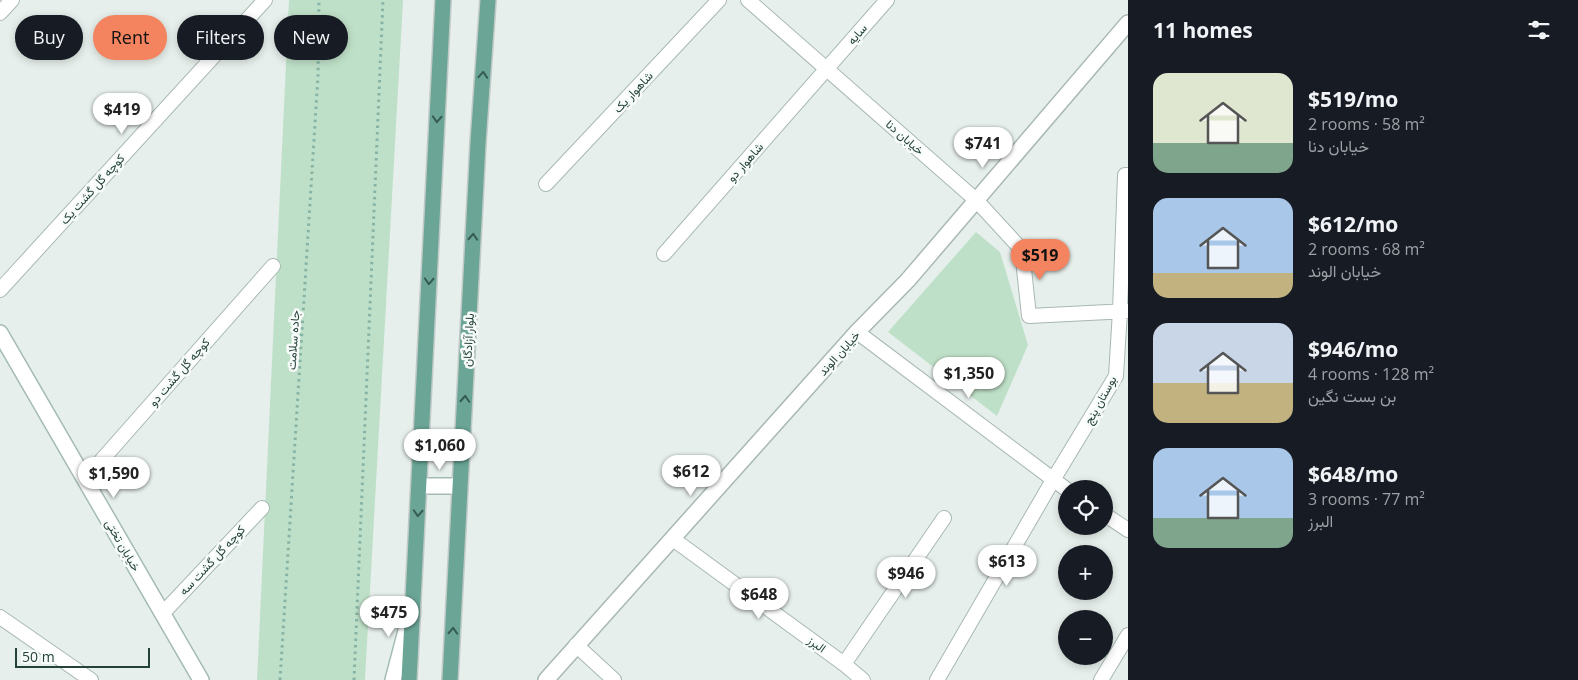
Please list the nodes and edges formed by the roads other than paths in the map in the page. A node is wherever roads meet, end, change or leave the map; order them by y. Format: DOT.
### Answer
graph roads {
  1 [pos="12,0"];
  2 [pos="264,0"];
  3 [pos="443,0"];
  4 [pos="488,0"];
  5 [pos="719,0"];
  6 [pos="748,0"];
  7 [pos="887,0"];
  8 [pos="0,13"];
  9 [pos="1128,23"];
  10 [pos="826,69"];
  11 [pos="1128,175"];
  12 [pos="546,184"];
  13 [pos="976,200"];
  14 [pos="664,254"];
  15 [pos="272,266"];
  16 [pos="0,290"];
  17 [pos="1124,311"];
  18 [pos="857,332"];
  19 [pos="0,333"];
  20 [pos="85,479"];
  21 [pos="1053,480"];
  22 [pos="1058,483"];
  23 [pos="419,486"];
  24 [pos="460,486"];
  25 [pos="262,508"];
  26 [pos="944,518"];
  27 [pos="1113,520"];
  28 [pos="1128,530"];
  29 [pos="672,539"];
  30 [pos="413,604"];
  31 [pos="162,613"];
  32 [pos="0,617"];
  33 [pos="1128,635"];
  34 [pos="576,645"];
  35 [pos="844,664"];
  36 [pos="90,680"];
  37 [pos="201,680"];
  38 [pos="393,680"];
  39 [pos="409,680"];
  40 [pos="450,680"];
  41 [pos="546,680"];
  42 [pos="614,680"];
  43 [pos="863,680"];
  44 [pos="937,680"];
  45 [pos="1101,680"];
  1 -- 8 [label="street"];
  2 -- 16 [label="street, کوچه گل گشت یک"];
  3 -- 23 [label="main road, one-way"];
  24 -- 4 [label="main road, بلوار آزادگان, one-way"];
  5 -- 12 [label="street, شاهوار یک"];
  6 -- 10 [label="street, خیابان دنا"];
  7 -- 10 [label="street, سایه"];
  9 -- 13 [label="street, خیابان الوند"];
  10 -- 13 [label="street, خیابان دنا"];
  10 -- 14 [label="street, شاهوار دو"];
  11 -- 17 [label="street, بوستان پنج"];
  13 -- 17 [label="street, خیابان دنا"];
  13 -- 18 [label="street, خیابان الوند"];
  15 -- 20 [label="street, کوچه گل گشت دو"];
  17 -- 21 [label="street, بوستان پنج"];
  18 -- 21 [label="street"];
  18 -- 29 [label="street, خیابان الوند"];
  19 -- 20 [label="street, خیابان تختی"];
  20 -- 31 [label="street, خیابان تختی"];
  21 -- 22 [label="street"];
  21 -- 44 [label="street, بوستان پنج"];
  23 -- 24 [label="street"];
  23 -- 30 [label="main road, one-way"];
  40 -- 24 [label="main road, بلوار آزادگان, one-way"];
  25 -- 31 [label="street, کوچه گل گشت سه"];
  26 -- 35 [label="street"];
  27 -- 28 [label="street"];
  29 -- 34 [label="street, خیابان الوند"];
  29 -- 35 [label="street, البرز"];
  30 -- 38 [label="street"];
  30 -- 39 [label="main road"];
  31 -- 37 [label="street, خیابان تختی"];
  32 -- 36 [label="street"];
  33 -- 45 [label="street"];
  34 -- 41 [label="street, خیابان الوند"];
  34 -- 42 [label="street"];
  35 -- 43 [label="street, البرز"];
}
